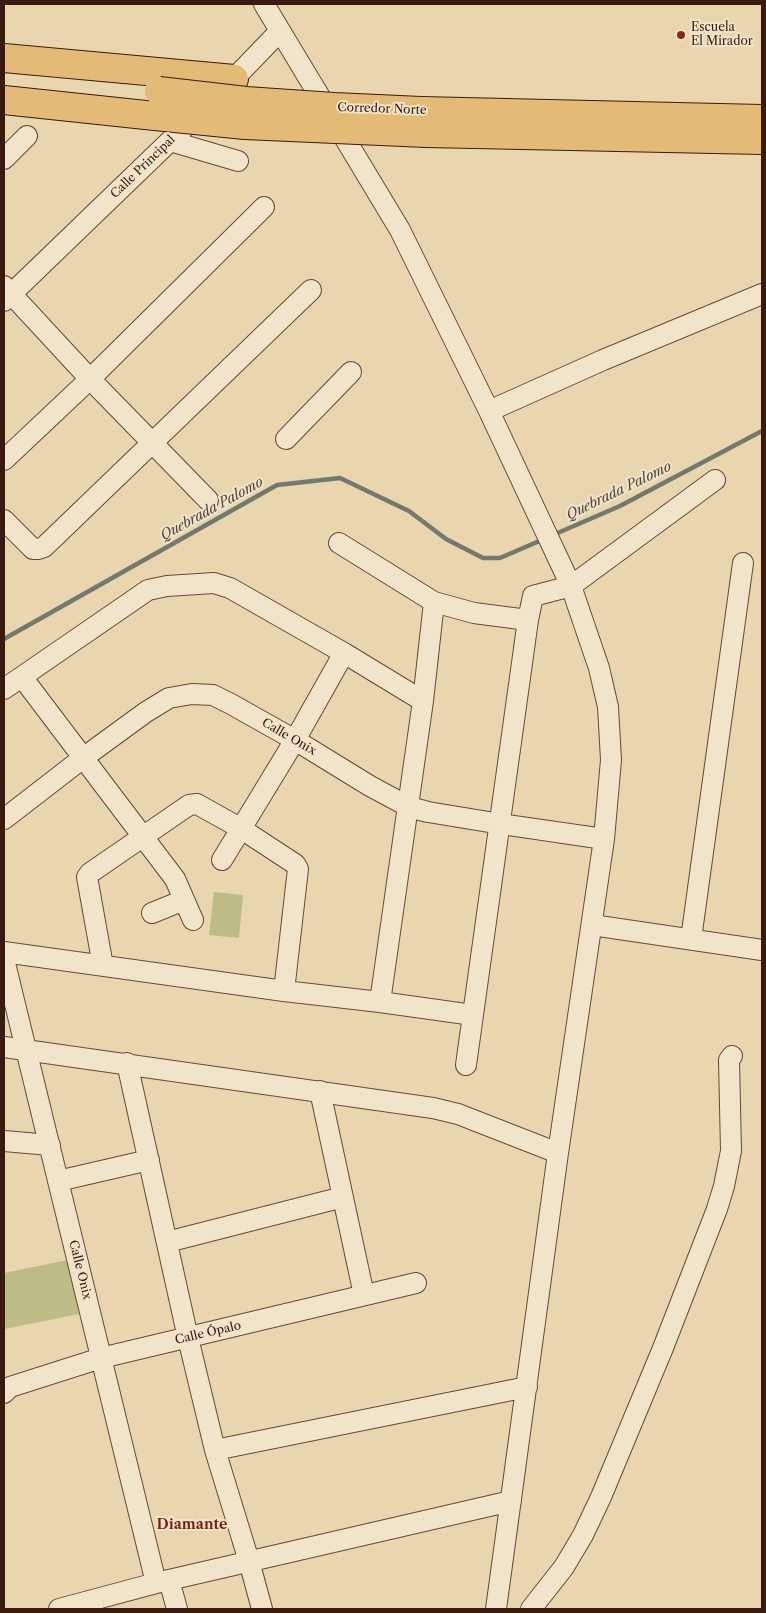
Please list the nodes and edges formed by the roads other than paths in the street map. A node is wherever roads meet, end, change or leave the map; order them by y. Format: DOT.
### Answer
graph roads {
  1 [pos="264,4"];
  2 [pos="280,31"];
  3 [pos="4,58"];
  4 [pos="4,76"];
  5 [pos="234,79"];
  6 [pos="4,100"];
  7 [pos="157,104"];
  8 [pos="762,119"];
  9 [pos="424,122"];
  10 [pos="27,136"];
  11 [pos="762,140"];
  12 [pos="170,141"];
  13 [pos="4,159"];
  14 [pos="238,161"];
  15 [pos="264,207"];
  16 [pos="311,290"];
  17 [pos="6,294"];
  18 [pos="762,294"];
  19 [pos="351,372"];
  20 [pos="90,379"];
  21 [pos="489,411"];
  22 [pos="286,439"];
  23 [pos="153,443"];
  24 [pos="4,460"];
  25 [pos="715,480"];
  26 [pos="208,500"];
  27 [pos="4,520"];
  28 [pos="339,543"];
  29 [pos="743,563"];
  30 [pos="570,586"];
  31 [pos="434,602"];
  32 [pos="528,620"];
  33 [pos="344,653"];
  34 [pos="22,676"];
  35 [pos="4,689"];
  36 [pos="423,701"];
  37 [pos="295,740"];
  38 [pos="83,758"];
  39 [pos="409,807"];
  40 [pos="4,819"];
  41 [pos="501,824"];
  42 [pos="240,828"];
  43 [pos="142,837"];
  44 [pos="604,839"];
  45 [pos="222,860"];
  46 [pos="184,900"];
  47 [pos="152,912"];
  48 [pos="193,920"];
  49 [pos="592,925"];
  50 [pos="691,939"];
  51 [pos="762,950"];
  52 [pos="4,952"];
  53 [pos="4,959"];
  54 [pos="103,966"];
  55 [pos="284,991"];
  56 [pos="380,1002"];
  57 [pos="473,1015"];
  58 [pos="4,1047"];
  59 [pos="26,1050"];
  60 [pos="732,1056"];
  61 [pos="127,1063"];
  62 [pos="466,1065"];
  63 [pos="320,1091"];
  64 [pos="4,1141"];
  65 [pos="50,1145"];
  66 [pos="558,1153"];
  67 [pos="149,1160"];
  68 [pos="58,1181"];
  69 [pos="343,1196"];
  70 [pos="167,1242"];
  71 [pos="416,1284"];
  72 [pos="364,1295"];
  73 [pos="188,1338"];
  74 [pos="101,1358"];
  75 [pos="527,1387"];
  76 [pos="4,1392"];
  77 [pos="215,1450"];
  78 [pos="511,1501"];
  79 [pos="249,1561"];
  80 [pos="162,1581"];
  81 [pos="59,1609"];
  82 [pos="177,1609"];
  83 [pos="262,1609"];
  84 [pos="493,1609"];
  85 [pos="531,1609"];
  1 -- 2 [label="street"];
  2 -- 5 [label="street, Calle Principal"];
  2 -- 21 [label="street"];
  3 -- 5 [label="highway"];
  4 -- 7 [label="highway, Corredor Norte"];
  5 -- 12 [label="street, Calle Principal"];
  6 -- 7 [label="highway, Corredor Norte"];
  7 -- 9 [label="highway, Corredor Norte, bridge"];
  8 -- 9 [label="highway, Corredor Norte"];
  9 -- 11 [label="highway, Corredor Norte"];
  10 -- 13 [label="street"];
  12 -- 14 [label="street"];
  12 -- 17 [label="street, Calle Principal"];
  15 -- 20 [label="street"];
  16 -- 23 [label="street"];
  17 -- 20 [label="street"];
  18 -- 21 [label="street"];
  19 -- 22 [label="street"];
  20 -- 23 [label="street"];
  20 -- 24 [label="street"];
  21 -- 30 [label="street"];
  23 -- 26 [label="street"];
  23 -- 27 [label="street"];
  25 -- 30 [label="street"];
  28 -- 31 [label="street"];
  29 -- 50 [label="street"];
  30 -- 32 [label="street"];
  30 -- 44 [label="street"];
  31 -- 32 [label="street"];
  31 -- 36 [label="street"];
  32 -- 41 [label="street"];
  33 -- 34 [label="street"];
  33 -- 36 [label="street"];
  33 -- 37 [label="street"];
  34 -- 35 [label="street"];
  34 -- 38 [label="street"];
  36 -- 39 [label="street"];
  37 -- 38 [label="street, Calle Onix"];
  37 -- 39 [label="street, Calle Onix"];
  37 -- 42 [label="street"];
  38 -- 40 [label="street, Calle Onix"];
  38 -- 43 [label="street"];
  39 -- 41 [label="street, Calle Onix"];
  39 -- 56 [label="street"];
  41 -- 44 [label="street, Calle Onix"];
  41 -- 57 [label="street"];
  42 -- 43 [label="street"];
  42 -- 45 [label="street"];
  42 -- 55 [label="street"];
  43 -- 46 [label="street"];
  43 -- 54 [label="street"];
  44 -- 49 [label="street"];
  46 -- 47 [label="street"];
  46 -- 48 [label="street"];
  49 -- 50 [label="street"];
  49 -- 66 [label="street"];
  50 -- 51 [label="street"];
  52 -- 54 [label="street"];
  53 -- 59 [label="street, Calle Onix"];
  54 -- 55 [label="street"];
  55 -- 56 [label="street"];
  56 -- 57 [label="street"];
  57 -- 62 [label="street"];
  58 -- 59 [label="street"];
  59 -- 61 [label="street"];
  59 -- 65 [label="street, Calle Onix"];
  60 -- 85 [label="street"];
  61 -- 63 [label="street"];
  61 -- 67 [label="street"];
  63 -- 66 [label="street"];
  63 -- 69 [label="street"];
  64 -- 65 [label="street"];
  65 -- 68 [label="street, Calle Onix"];
  66 -- 75 [label="street"];
  67 -- 68 [label="street"];
  67 -- 70 [label="street"];
  68 -- 74 [label="street, Calle Onix"];
  69 -- 70 [label="street"];
  69 -- 72 [label="street"];
  70 -- 73 [label="street"];
  71 -- 72 [label="street, Calle Ópalo"];
  72 -- 73 [label="street, Calle Ópalo"];
  73 -- 74 [label="street, Calle Ópalo"];
  73 -- 77 [label="street"];
  74 -- 76 [label="street, Calle Ópalo"];
  74 -- 80 [label="street, Calle Onix"];
  75 -- 77 [label="street"];
  75 -- 78 [label="street"];
  77 -- 79 [label="street"];
  78 -- 79 [label="street"];
  78 -- 84 [label="street"];
  79 -- 80 [label="street"];
  79 -- 83 [label="street"];
  80 -- 81 [label="street"];
  80 -- 82 [label="street, Calle Onix"];
}
